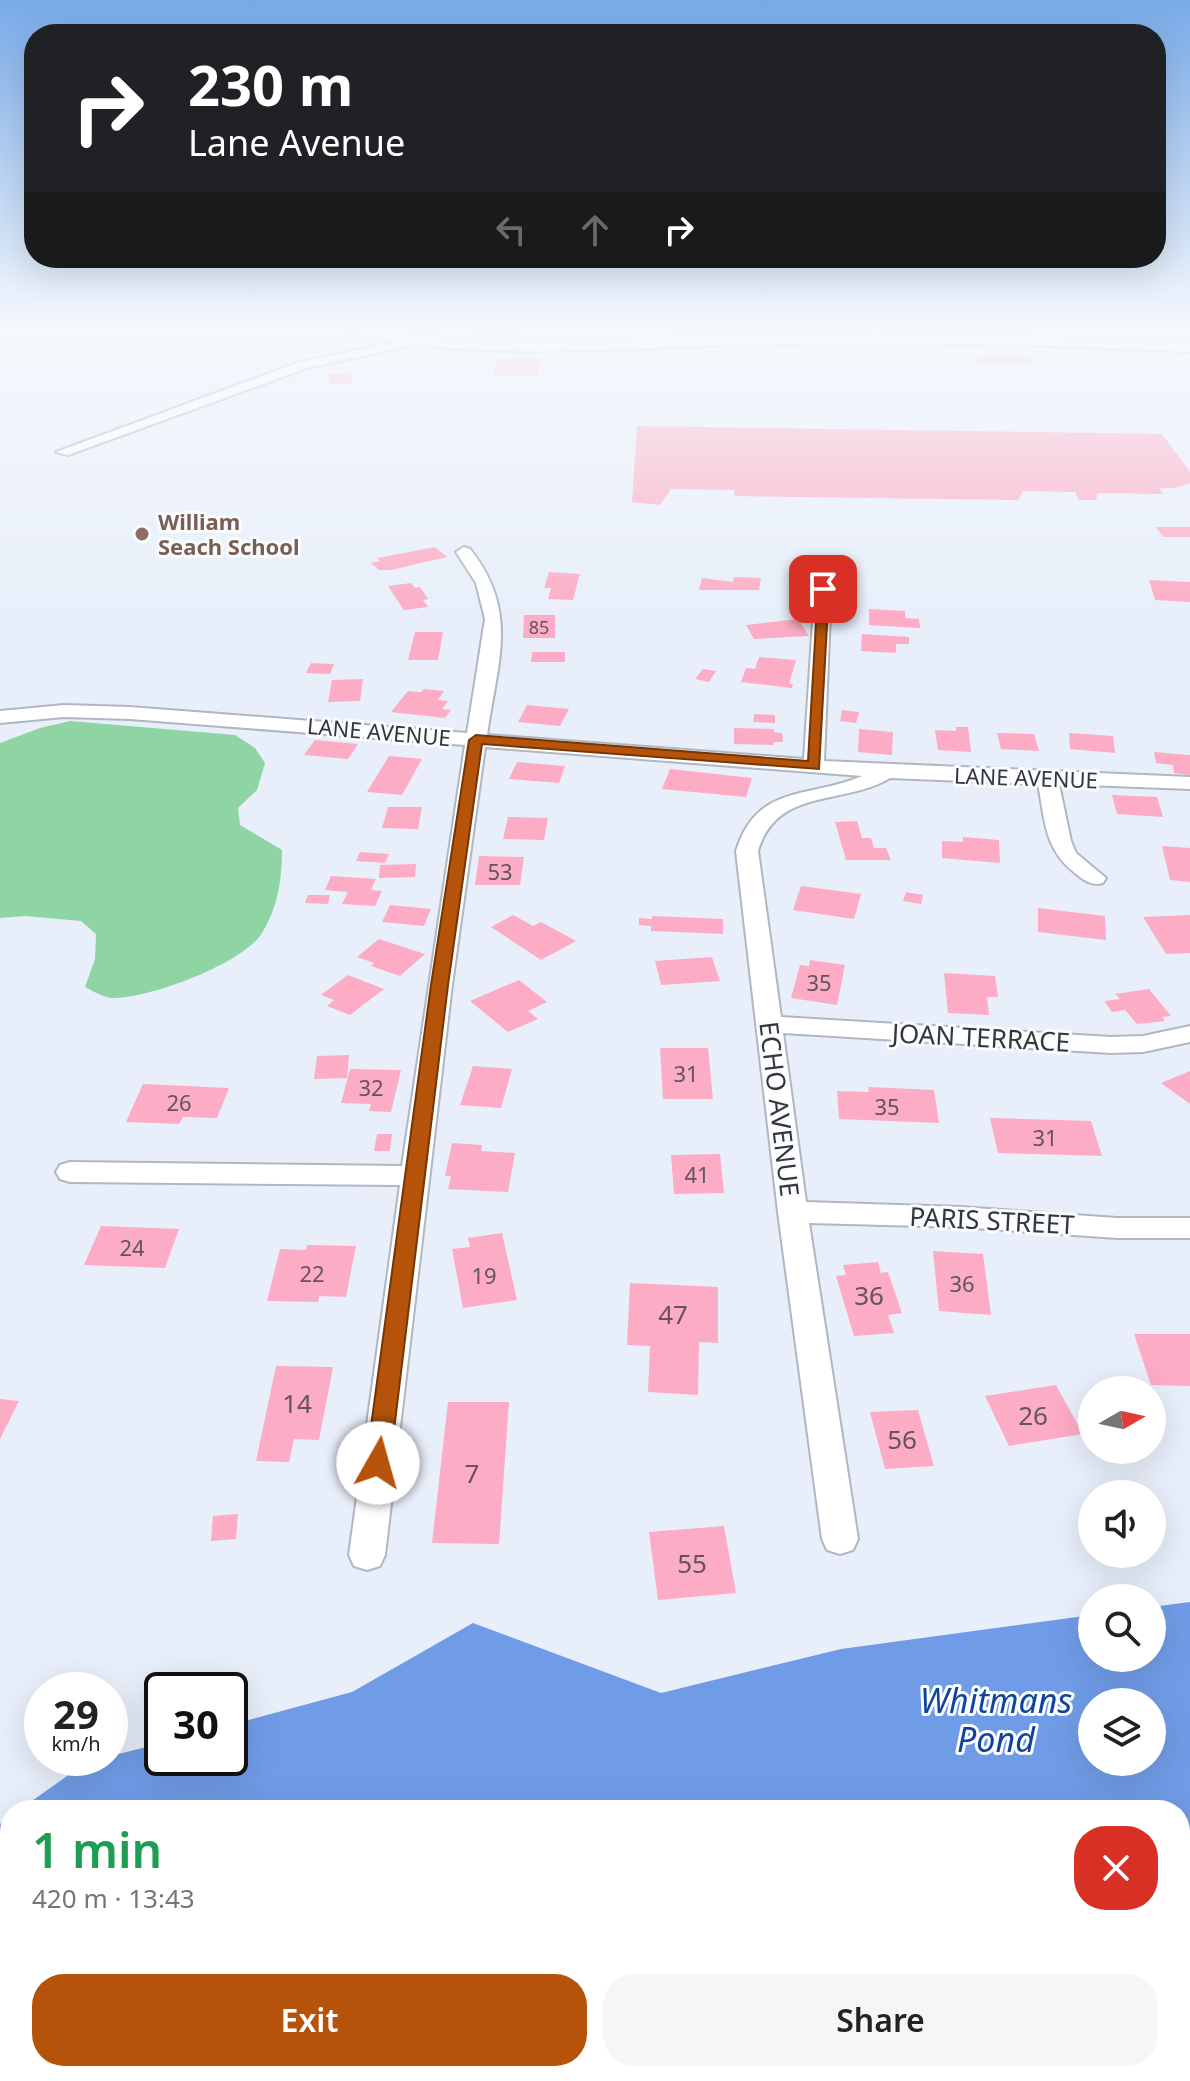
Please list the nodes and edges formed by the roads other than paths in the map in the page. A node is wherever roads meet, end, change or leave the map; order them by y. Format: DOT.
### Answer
graph roads {
  1 [pos="140,424"];
  2 [pos="63,452"];
  3 [pos="464,552"];
  4 [pos="823,589"];
  5 [pos="0,717"];
  6 [pos="476,740"];
  7 [pos="814,766"];
  8 [pos="889,772"];
  9 [pos="1047,777"];
  10 [pos="1190,783"];
  11 [pos="1095,878"];
  12 [pos="770,1024"];
  13 [pos="1190,1034"];
  14 [pos="70,1172"];
  15 [pos="414,1176"];
  16 [pos="793,1212"];
  17 [pos="1190,1228"];
  18 [pos="840,1539"];
  19 [pos="367,1555"];
  1 -- 2 [label="street"];
  3 -- 6 [label="street"];
  4 -- 7 [label="street"];
  5 -- 6 [label="street, LANE AVENUE"];
  6 -- 7 [label="street, LANE AVENUE"];
  6 -- 15 [label="street"];
  7 -- 8 [label="street, LANE AVENUE"];
  8 -- 9 [label="street, LANE AVENUE"];
  8 -- 12 [label="street, ECHO AVENUE"];
  9 -- 10 [label="street, LANE AVENUE"];
  9 -- 11 [label="street"];
  12 -- 13 [label="street, JOAN TERRACE"];
  12 -- 16 [label="street, ECHO AVENUE"];
  14 -- 15 [label="street"];
  15 -- 19 [label="street"];
  16 -- 17 [label="street, PARIS STREET"];
  16 -- 18 [label="street, ECHO AVENUE"];
}
